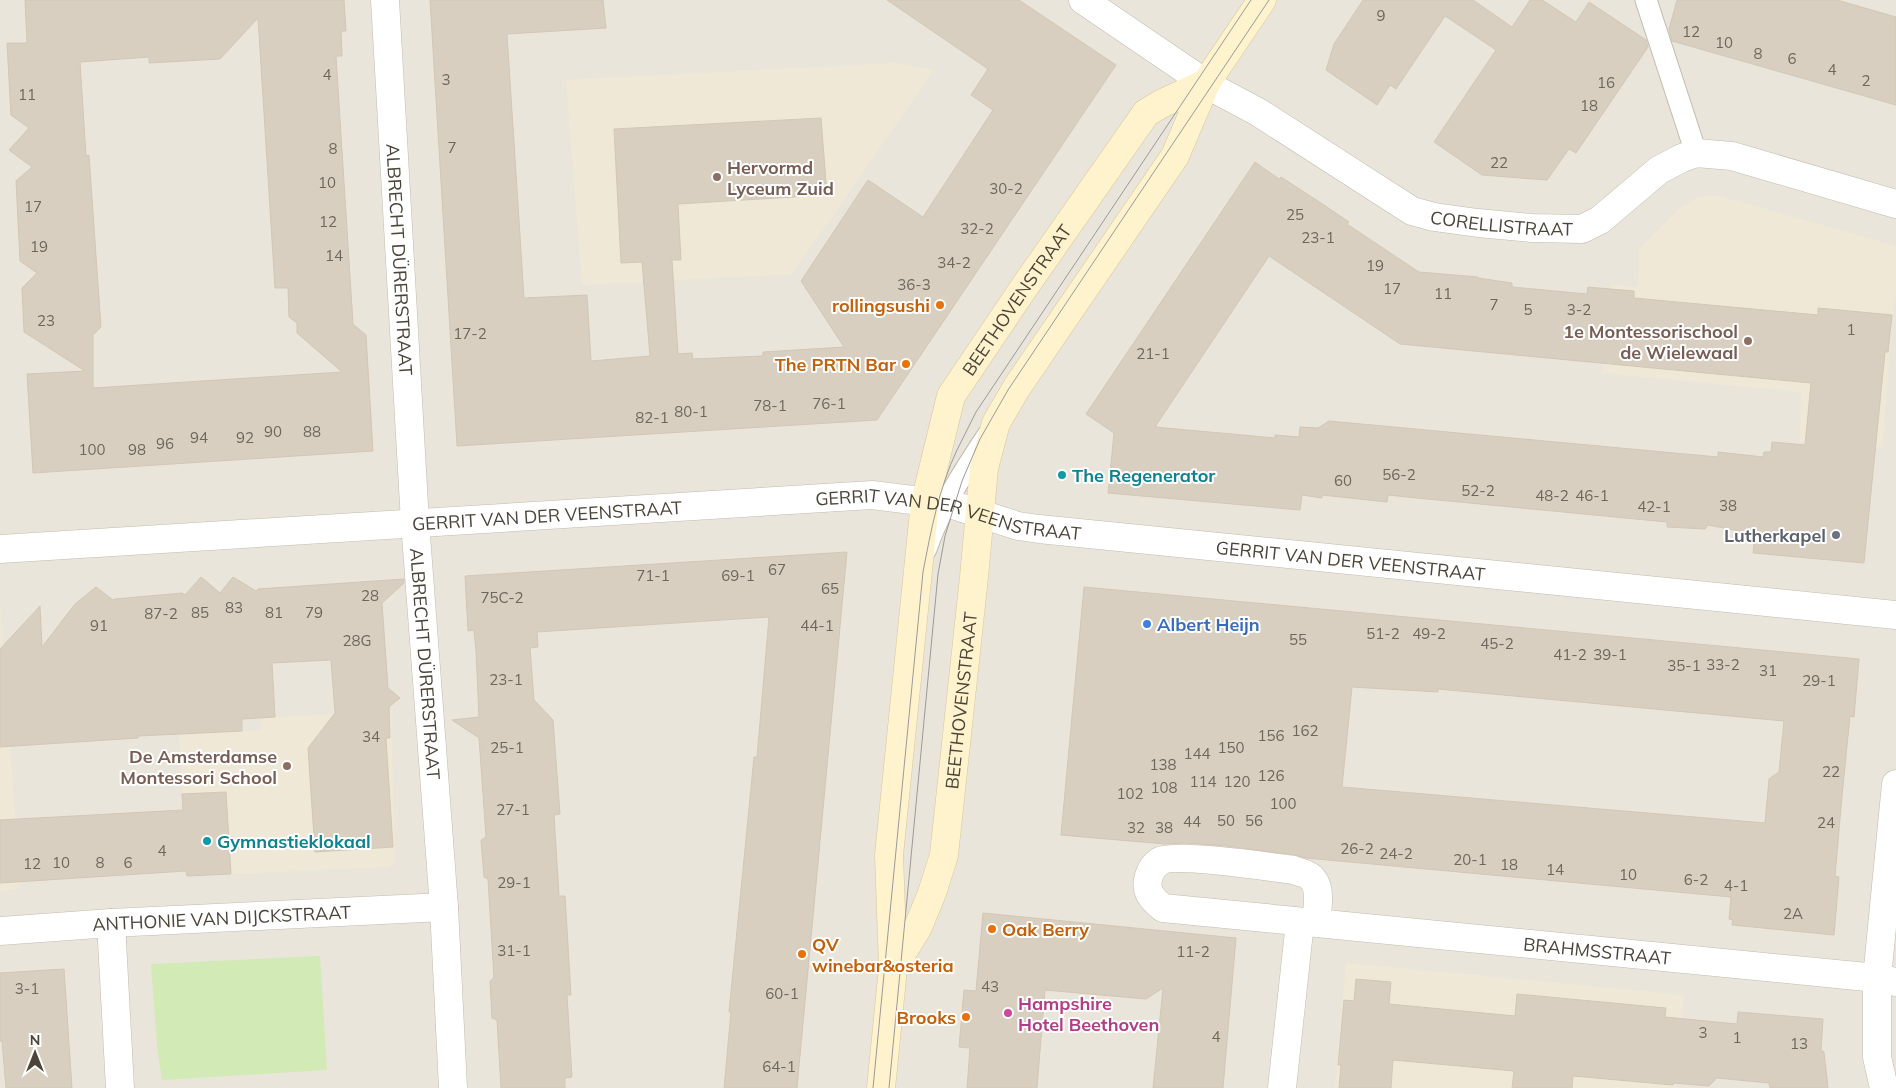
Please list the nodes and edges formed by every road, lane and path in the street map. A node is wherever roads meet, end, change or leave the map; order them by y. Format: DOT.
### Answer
graph roads {
  1 [pos="384,0"];
  2 [pos="1083,0"];
  3 [pos="1262,0"];
  4 [pos="1646,0"];
  5 [pos="1206,83"];
  6 [pos="1696,153"];
  7 [pos="1896,204"];
  8 [pos="996,423"];
  9 [pos="935,503"];
  10 [pos="980,514"];
  11 [pos="415,522"];
  12 [pos="0,549"];
  13 [pos="1896,615"];
  14 [pos="1896,784"];
  15 [pos="444,907"];
  16 [pos="1308,923"];
  17 [pos="111,924"];
  18 [pos="0,931"];
  19 [pos="893,968"];
  20 [pos="1887,980"];
  21 [pos="120,1088"];
  22 [pos="453,1088"];
  23 [pos="881,1088"];
  24 [pos="1282,1088"];
  25 [pos="1884,1088"];
  1 -- 11 [label="street, ALBRECHT DÜRERSTRAAT"];
  2 -- 5 [label="street, CORELLISTRAAT"];
  3 -- 5 [label="street, BEETHOVENSTRAAT"];
  4 -- 6 [label="lane"];
  5 -- 6 [label="street, CORELLISTRAAT"];
  5 -- 8 [label="street, BEETHOVENSTRAAT"];
  5 -- 9 [label="street, BEETHOVENSTRAAT"];
  6 -- 7 [label="street, CORELLISTRAAT"];
  8 -- 9 [label="lane, BEETHOVENSTRAAT"];
  8 -- 10 [label="street, BEETHOVENSTRAAT"];
  9 -- 10 [label="street, GERRIT VAN DER VEENSTRAAT"];
  9 -- 11 [label="street, GERRIT VAN DER VEENSTRAAT"];
  9 -- 19 [label="street, BEETHOVENSTRAAT"];
  10 -- 13 [label="street, GERRIT VAN DER VEENSTRAAT"];
  10 -- 19 [label="street, BEETHOVENSTRAAT"];
  11 -- 12 [label="street, GERRIT VAN DER VEENSTRAAT"];
  11 -- 15 [label="street, ALBRECHT DÜRERSTRAAT"];
  14 -- 20 [label="street"];
  15 -- 17 [label="street, ANTHONIE VAN DIJCKSTRAAT"];
  15 -- 22 [label="street, ALBRECHT DÜRERSTRAAT"];
  16 -- 16 [label="street, BRAHMSSTRAAT"];
  16 -- 20 [label="street, BRAHMSSTRAAT"];
  16 -- 24 [label="street"];
  17 -- 18 [label="street, ANTHONIE VAN DIJCKSTRAAT"];
  17 -- 21 [label="street"];
  19 -- 23 [label="street, BEETHOVENSTRAAT"];
  20 -- 25 [label="street"];
}
